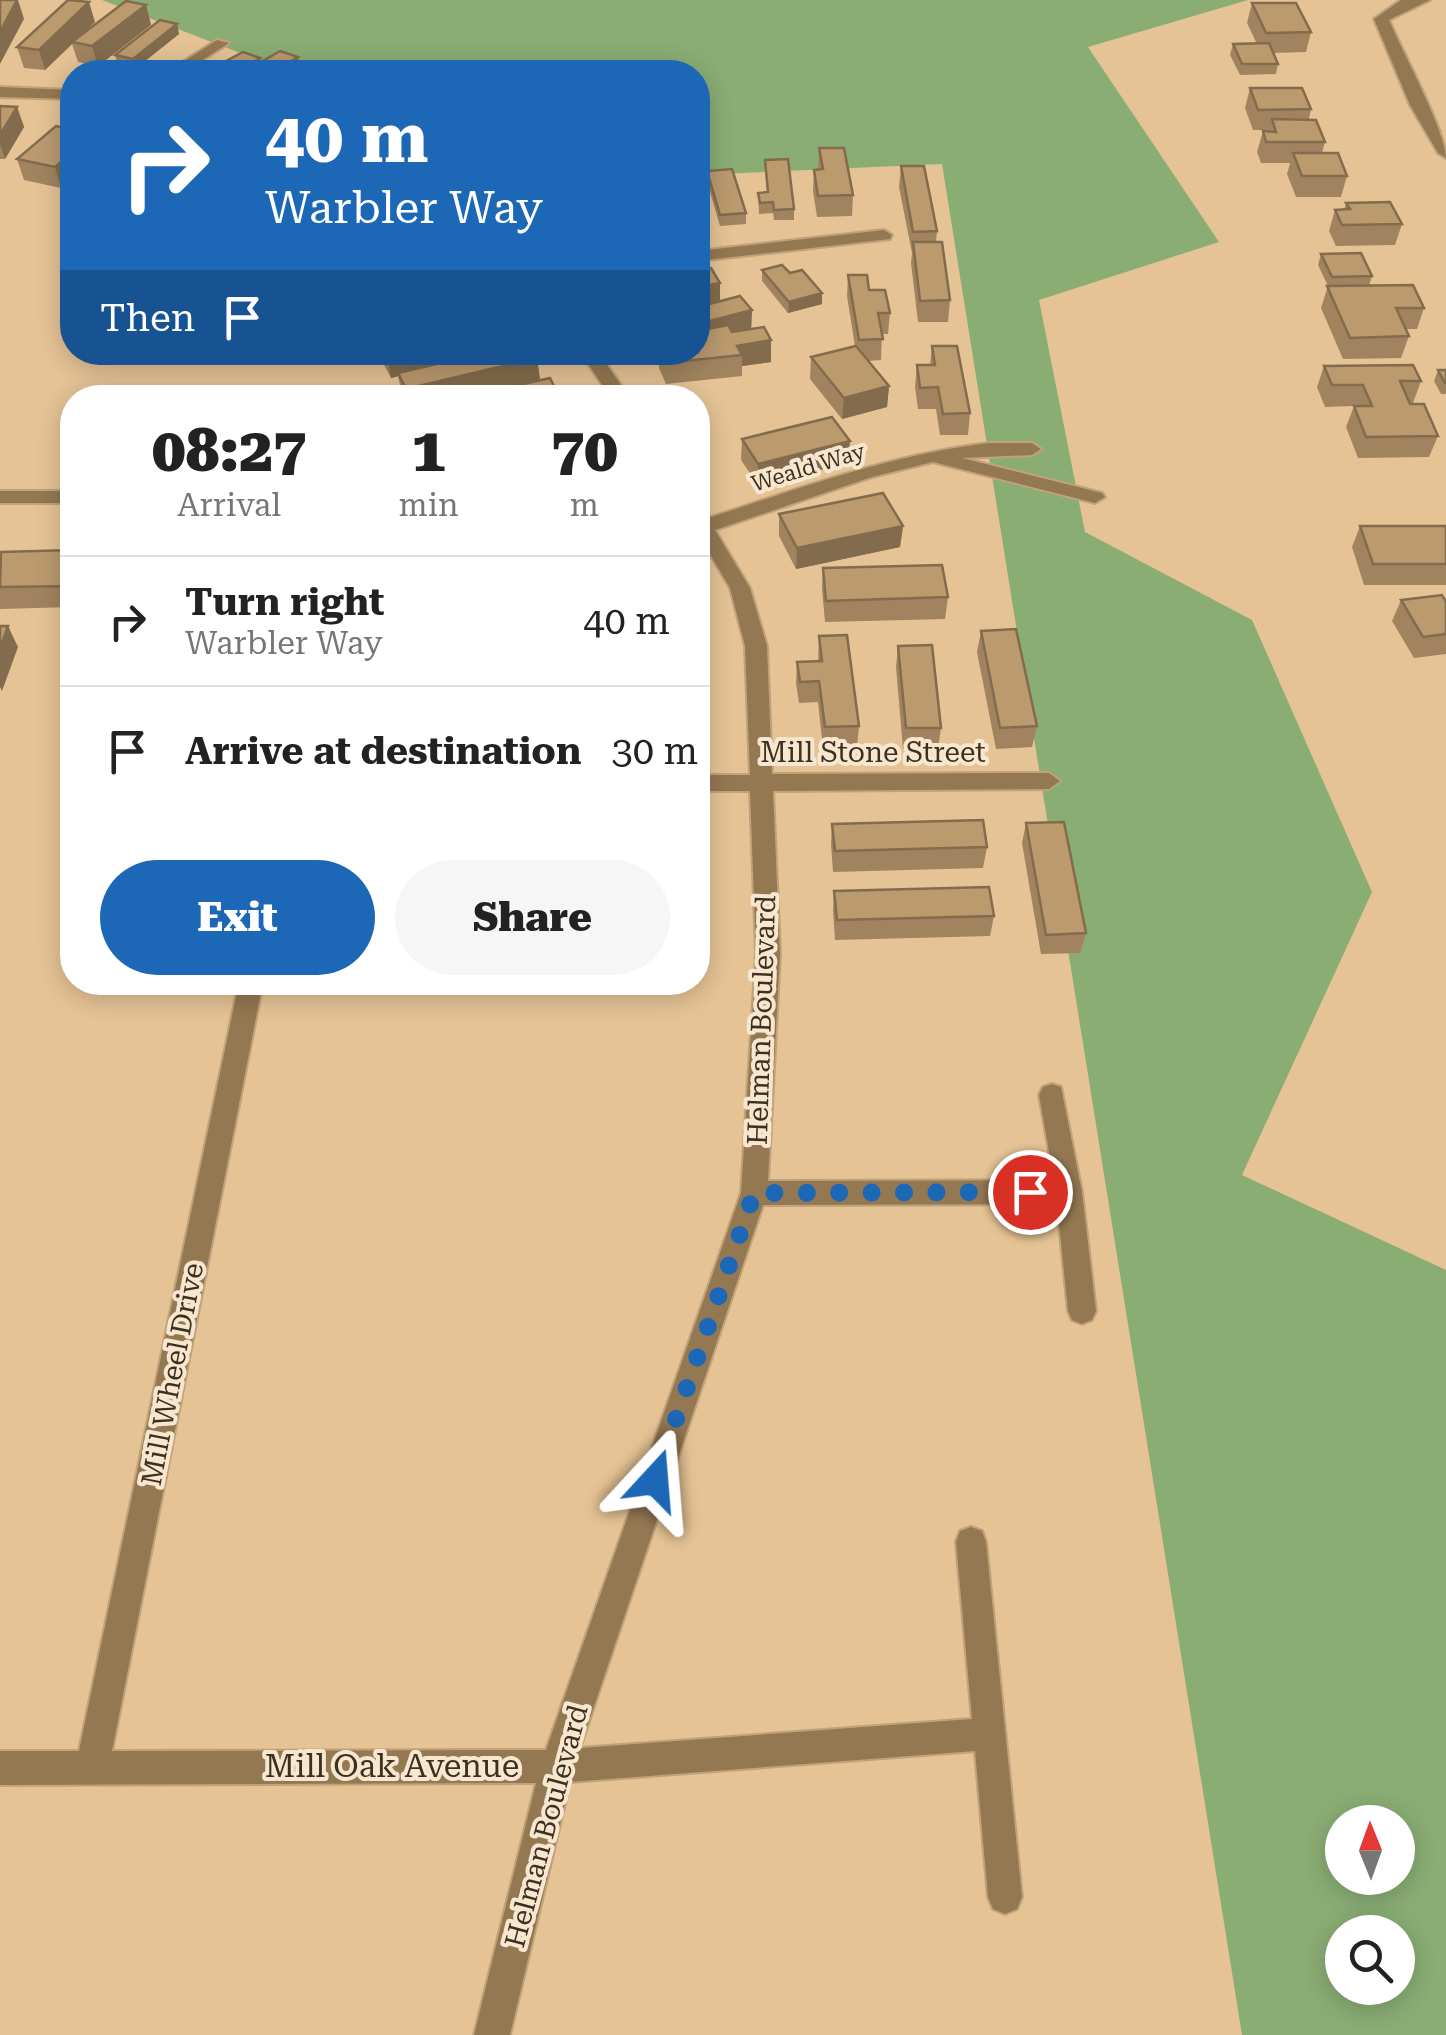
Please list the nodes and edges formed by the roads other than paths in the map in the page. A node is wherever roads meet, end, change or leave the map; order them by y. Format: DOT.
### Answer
graph roads {
  1 [pos="1422,0"];
  2 [pos="222,43"];
  3 [pos="194,60"];
  4 [pos="0,92"];
  5 [pos="60,94"];
  6 [pos="1446,153"];
  7 [pos="884,236"];
  8 [pos="710,255"];
  9 [pos="1032,449"];
  10 [pos="929,456"];
  11 [pos="1095,496"];
  12 [pos="0,497"];
  13 [pos="60,497"];
  14 [pos="710,519"];
  15 [pos="710,538"];
  16 [pos="1048,781"];
  17 [pos="763,782"];
  18 [pos="710,783"];
  19 [pos="247,995"];
  20 [pos="1052,1095"];
  21 [pos="1069,1192"];
  22 [pos="754,1193"];
  23 [pos="1082,1311"];
  24 [pos="971,1542"];
  25 [pos="989,1734"];
  26 [pos="93,1765"];
  27 [pos="556,1766"];
  28 [pos="0,1768"];
  29 [pos="1005,1897"];
  30 [pos="492,2035"];
  1 -- 6 [label="street"];
  2 -- 3 [label="street"];
  4 -- 5 [label="street"];
  7 -- 8 [label="street"];
  9 -- 10 [label="street, Weald Way"];
  10 -- 11 [label="street"];
  10 -- 14 [label="street, Weald Way"];
  12 -- 13 [label="street"];
  15 -- 17 [label="street, Helman Boulevard"];
  16 -- 17 [label="street, Mill Stone Street"];
  17 -- 18 [label="street, Mill Stone Street"];
  17 -- 22 [label="street, Helman Boulevard"];
  19 -- 26 [label="street, Mill Wheel Drive"];
  20 -- 21 [label="street"];
  21 -- 22 [label="street"];
  21 -- 23 [label="street"];
  22 -- 27 [label="street, Helman Boulevard"];
  24 -- 25 [label="street"];
  25 -- 27 [label="street, Mill Oak Avenue"];
  25 -- 29 [label="street"];
  26 -- 27 [label="street, Mill Oak Avenue"];
  26 -- 28 [label="street, Mill Oak Avenue"];
  27 -- 30 [label="street, Helman Boulevard"];
}
